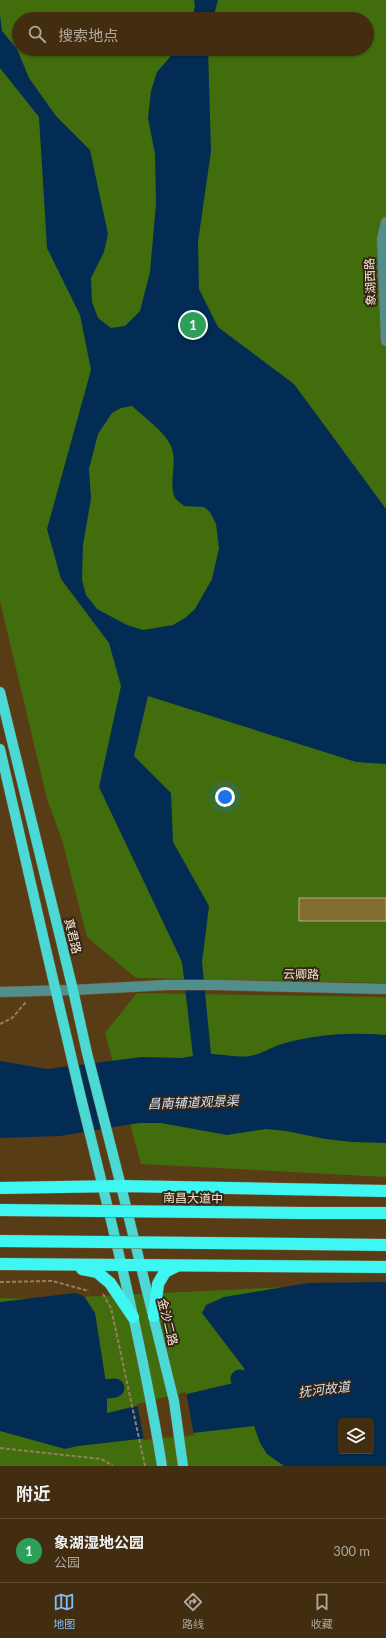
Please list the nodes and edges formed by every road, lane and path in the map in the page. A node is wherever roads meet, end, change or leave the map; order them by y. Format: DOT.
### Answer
graph roads {
  1 [pos="386,222"];
  2 [pos="386,341"];
  3 [pos="0,692"];
  4 [pos="0,749"];
  5 [pos="386,989"];
  6 [pos="56,990"];
  7 [pos="73,990"];
  8 [pos="37,991"];
  9 [pos="0,992"];
  10 [pos="0,1024"];
  11 [pos="121,1186"];
  12 [pos="104,1187"];
  13 [pos="0,1188"];
  14 [pos="386,1191"];
  15 [pos="0,1210"];
  16 [pos="386,1213"];
  17 [pos="0,1241"];
  18 [pos="386,1245"];
  19 [pos="0,1264"];
  20 [pos="63,1264"];
  21 [pos="141,1264"];
  22 [pos="122,1265"];
  23 [pos="180,1265"];
  24 [pos="386,1267"];
  25 [pos="0,1282"];
  26 [pos="100,1288"];
  27 [pos="89,1291"];
  28 [pos="154,1316"];
  29 [pos="133,1317"];
  30 [pos="0,1448"];
  31 [pos="114,1466"];
  32 [pos="145,1466"];
  33 [pos="162,1466"];
  34 [pos="183,1466"];
  1 -- 2 [label="street, 象湖西路"];
  3 -- 7 [label="main road, 真君路"];
  4 -- 6 [label="main road"];
  5 -- 7 [label="street, 云卿路"];
  6 -- 7 [label="street"];
  6 -- 8 [label="street"];
  6 -- 12 [label="main road"];
  7 -- 11 [label="main road, 真君路"];
  8 -- 9 [label="street"];
  8 -- 10 [label="path"];
  11 -- 12 [label="highway"];
  11 -- 14 [label="highway"];
  11 -- 21 [label="main road, 金沙二路"];
  12 -- 13 [label="highway"];
  12 -- 22 [label="main road"];
  15 -- 16 [label="highway, 南昌大道中, bridge"];
  17 -- 18 [label="highway, bridge"];
  19 -- 20 [label="highway"];
  20 -- 22 [label="highway"];
  20 -- 29 [label="highway"];
  21 -- 22 [label="highway"];
  21 -- 23 [label="highway"];
  21 -- 28 [label="main road, 金沙二路"];
  22 -- 29 [label="main road"];
  23 -- 24 [label="highway"];
  23 -- 28 [label="highway"];
  25 -- 27 [label="path"];
  26 -- 32 [label="path"];
  28 -- 34 [label="main road, 金沙二路"];
  29 -- 33 [label="main road"];
  30 -- 31 [label="path"];
}
